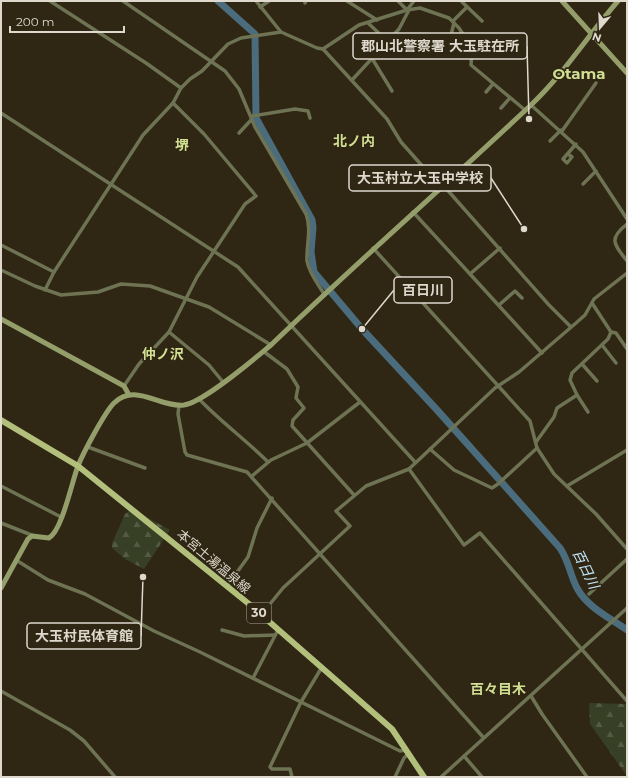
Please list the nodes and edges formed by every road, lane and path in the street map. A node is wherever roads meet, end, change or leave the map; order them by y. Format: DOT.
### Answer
graph roads {
  1 [pos="50,1"];
  2 [pos="123,1"];
  3 [pos="256,1"];
  4 [pos="269,1"];
  5 [pos="347,1"];
  6 [pos="398,1"];
  7 [pos="414,1"];
  8 [pos="461,1"];
  9 [pos="562,1"];
  10 [pos="618,1"];
  11 [pos="260,7"];
  12 [pos="468,8"];
  13 [pos="408,10"];
  14 [pos="377,20"];
  15 [pos="482,21"];
  16 [pos="454,22"];
  17 [pos="368,23"];
  18 [pos="281,32"];
  19 [pos="591,33"];
  20 [pos="451,35"];
  21 [pos="389,40"];
  22 [pos="484,43"];
  23 [pos="323,49"];
  24 [pos="473,52"];
  25 [pos="373,60"];
  26 [pos="211,62"];
  27 [pos="627,73"];
  28 [pos="352,80"];
  29 [pos="596,83"];
  30 [pos="493,84"];
  31 [pos="181,88"];
  32 [pos="392,91"];
  33 [pos="486,92"];
  34 [pos="510,98"];
  35 [pos="173,103"];
  36 [pos="532,105"];
  37 [pos="501,108"];
  38 [pos="525,110"];
  39 [pos="1,113"];
  40 [pos="254,116"];
  41 [pos="310,118"];
  42 [pos="562,131"];
  43 [pos="239,133"];
  44 [pos="550,141"];
  45 [pos="576,144"];
  46 [pos="568,154"];
  47 [pos="596,171"];
  48 [pos="112,184"];
  49 [pos="583,184"];
  50 [pos="442,186"];
  51 [pos="413,212"];
  52 [pos="627,219"];
  53 [pos="627,224"];
  54 [pos="1,245"];
  55 [pos="373,248"];
  56 [pos="500,248"];
  57 [pos="215,251"];
  58 [pos="627,261"];
  59 [pos="1,270"];
  60 [pos="54,272"];
  61 [pos="627,273"];
  62 [pos="470,274"];
  63 [pos="45,290"];
  64 [pos="325,293"];
  65 [pos="522,298"];
  66 [pos="186,299"];
  67 [pos="592,304"];
  68 [pos="499,305"];
  69 [pos="1,319"];
  70 [pos="291,326"];
  71 [pos="571,327"];
  72 [pos="169,332"];
  73 [pos="611,332"];
  74 [pos="271,345"];
  75 [pos="602,345"];
  76 [pos="627,349"];
  77 [pos="263,352"];
  78 [pos="542,353"];
  79 [pos="616,363"];
  80 [pos="582,364"];
  81 [pos="597,381"];
  82 [pos="223,382"];
  83 [pos="124,386"];
  84 [pos="498,386"];
  85 [pos="129,395"];
  86 [pos="577,395"];
  87 [pos="199,399"];
  88 [pos="360,402"];
  89 [pos="179,405"];
  90 [pos="588,412"];
  91 [pos="1,420"];
  92 [pos="536,442"];
  93 [pos="307,443"];
  94 [pos="88,447"];
  95 [pos="537,448"];
  96 [pos="430,450"];
  97 [pos="627,450"];
  98 [pos="268,462"];
  99 [pos="415,462"];
  100 [pos="78,466"];
  101 [pos="145,468"];
  102 [pos="409,469"];
  103 [pos="252,476"];
  104 [pos="1,486"];
  105 [pos="567,486"];
  106 [pos="354,495"];
  107 [pos="272,498"];
  108 [pos="61,517"];
  109 [pos="1,523"];
  110 [pos="35,536"];
  111 [pos="627,549"];
  112 [pos="320,554"];
  113 [pos="627,559"];
  114 [pos="16,560"];
  115 [pos="227,586"];
  116 [pos="1,588"];
  117 [pos="589,594"];
  118 [pos="627,608"];
  119 [pos="261,615"];
  120 [pos="222,630"];
  121 [pos="277,632"];
  122 [pos="583,649"];
  123 [pos="322,667"];
  124 [pos="253,678"];
  125 [pos="1,691"];
  126 [pos="531,696"];
  127 [pos="627,700"];
  128 [pos="301,702"];
  129 [pos="483,737"];
  130 [pos="408,751"];
  131 [pos="464,756"];
  132 [pos="115,777"];
  133 [pos="292,777"];
  134 [pos="395,777"];
  135 [pos="424,777"];
  136 [pos="441,777"];
  137 [pos="482,777"];
  138 [pos="587,777"];
  1 -- 31 [label="street"];
  2 -- 26 [label="street"];
  3 -- 11 [label="street"];
  4 -- 11 [label="street"];
  5 -- 14 [label="street"];
  6 -- 13 [label="street"];
  7 -- 13 [label="street"];
  8 -- 12 [label="street"];
  9 -- 19 [label="street"];
  10 -- 19 [label="street"];
  11 -- 18 [label="street"];
  12 -- 15 [label="street"];
  12 -- 16 [label="street"];
  13 -- 14 [label="street"];
  13 -- 16 [label="street"];
  13 -- 21 [label="street"];
  14 -- 17 [label="street"];
  16 -- 20 [label="street"];
  16 -- 24 [label="street"];
  17 -- 21 [label="street"];
  17 -- 23 [label="street"];
  18 -- 23 [label="street"];
  18 -- 26 [label="street"];
  19 -- 27 [label="street"];
  19 -- 36 [label="street"];
  21 -- 25 [label="street"];
  22 -- 24 [label="street"];
  23 -- 28 [label="street"];
  24 -- 30 [label="street"];
  25 -- 28 [label="street"];
  25 -- 32 [label="street"];
  26 -- 31 [label="street"];
  26 -- 40 [label="street"];
  28 -- 50 [label="street"];
  29 -- 42 [label="street"];
  30 -- 33 [label="street"];
  30 -- 34 [label="street"];
  31 -- 35 [label="street"];
  34 -- 37 [label="street"];
  34 -- 38 [label="street"];
  35 -- 48 [label="street"];
  35 -- 57 [label="street"];
  36 -- 38 [label="street"];
  36 -- 42 [label="street"];
  38 -- 50 [label="street"];
  39 -- 48 [label="street"];
  40 -- 41 [label="street"];
  40 -- 43 [label="street"];
  40 -- 64 [label="street"];
  42 -- 44 [label="street"];
  42 -- 45 [label="street"];
  45 -- 46 [label="street"];
  45 -- 47 [label="street"];
  47 -- 49 [label="street"];
  47 -- 52 [label="street"];
  48 -- 57 [label="street"];
  48 -- 60 [label="street"];
  50 -- 51 [label="street"];
  50 -- 56 [label="street"];
  51 -- 55 [label="street"];
  51 -- 62 [label="street"];
  53 -- 58 [label="street"];
  54 -- 60 [label="street"];
  55 -- 64 [label="street"];
  55 -- 84 [label="street"];
  56 -- 62 [label="street"];
  56 -- 71 [label="street"];
  57 -- 66 [label="street"];
  57 -- 70 [label="street"];
  59 -- 63 [label="street"];
  60 -- 63 [label="street"];
  61 -- 67 [label="street"];
  62 -- 68 [label="street"];
  63 -- 66 [label="street"];
  64 -- 70 [label="street"];
  65 -- 68 [label="street"];
  66 -- 72 [label="street"];
  66 -- 74 [label="street"];
  67 -- 71 [label="street"];
  67 -- 73 [label="street"];
  68 -- 78 [label="street"];
  69 -- 83 [label="street"];
  70 -- 74 [label="street"];
  70 -- 88 [label="street"];
  71 -- 78 [label="street"];
  72 -- 82 [label="street"];
  72 -- 83 [label="street"];
  73 -- 75 [label="street"];
  73 -- 76 [label="street"];
  74 -- 77 [label="street"];
  75 -- 79 [label="street"];
  75 -- 80 [label="street"];
  77 -- 82 [label="street"];
  77 -- 93 [label="street"];
  78 -- 84 [label="street"];
  80 -- 81 [label="street"];
  80 -- 86 [label="street"];
  82 -- 87 [label="street"];
  83 -- 85 [label="street"];
  84 -- 92 [label="street"];
  84 -- 96 [label="street"];
  85 -- 89 [label="street"];
  85 -- 94 [label="street"];
  86 -- 90 [label="street"];
  86 -- 92 [label="street"];
  87 -- 89 [label="street"];
  87 -- 98 [label="street"];
  88 -- 93 [label="street"];
  88 -- 99 [label="street"];
  89 -- 103 [label="street"];
  91 -- 100 [label="main road, 本宮土湯温泉線 / 30"];
  92 -- 95 [label="street"];
  93 -- 98 [label="street"];
  93 -- 106 [label="street"];
  94 -- 100 [label="street"];
  94 -- 101 [label="street"];
  95 -- 96 [label="street"];
  95 -- 105 [label="street"];
  96 -- 99 [label="street"];
  97 -- 105 [label="street"];
  98 -- 103 [label="street"];
  99 -- 102 [label="street"];
  100 -- 108 [label="street"];
  100 -- 115 [label="main road, 本宮土湯温泉線 / 30"];
  102 -- 106 [label="street"];
  102 -- 122 [label="street"];
  103 -- 107 [label="street"];
  104 -- 108 [label="street"];
  105 -- 111 [label="street"];
  106 -- 112 [label="street"];
  107 -- 112 [label="street"];
  107 -- 115 [label="street"];
  108 -- 110 [label="street"];
  109 -- 110 [label="street"];
  110 -- 114 [label="street"];
  112 -- 119 [label="street"];
  112 -- 129 [label="street"];
  113 -- 117 [label="street"];
  114 -- 116 [label="street"];
  114 -- 124 [label="street"];
  115 -- 119 [label="main road, 本宮土湯温泉線 / 30"];
  118 -- 122 [label="street"];
  119 -- 121 [label="main road, 本宮土湯温泉線 / 30"];
  120 -- 121 [label="street"];
  121 -- 123 [label="main road, 本宮土湯温泉線 / 30"];
  121 -- 124 [label="street"];
  122 -- 126 [label="street"];
  122 -- 127 [label="street"];
  123 -- 128 [label="street"];
  123 -- 130 [label="main road, 本宮土湯温泉線 / 30"];
  124 -- 128 [label="street"];
  125 -- 132 [label="street"];
  126 -- 129 [label="street"];
  126 -- 138 [label="street"];
  128 -- 130 [label="street"];
  128 -- 133 [label="street"];
  129 -- 131 [label="street"];
  130 -- 134 [label="street"];
  130 -- 135 [label="main road, 本宮土湯温泉線 / 30"];
  131 -- 136 [label="street"];
  131 -- 137 [label="street"];
}
